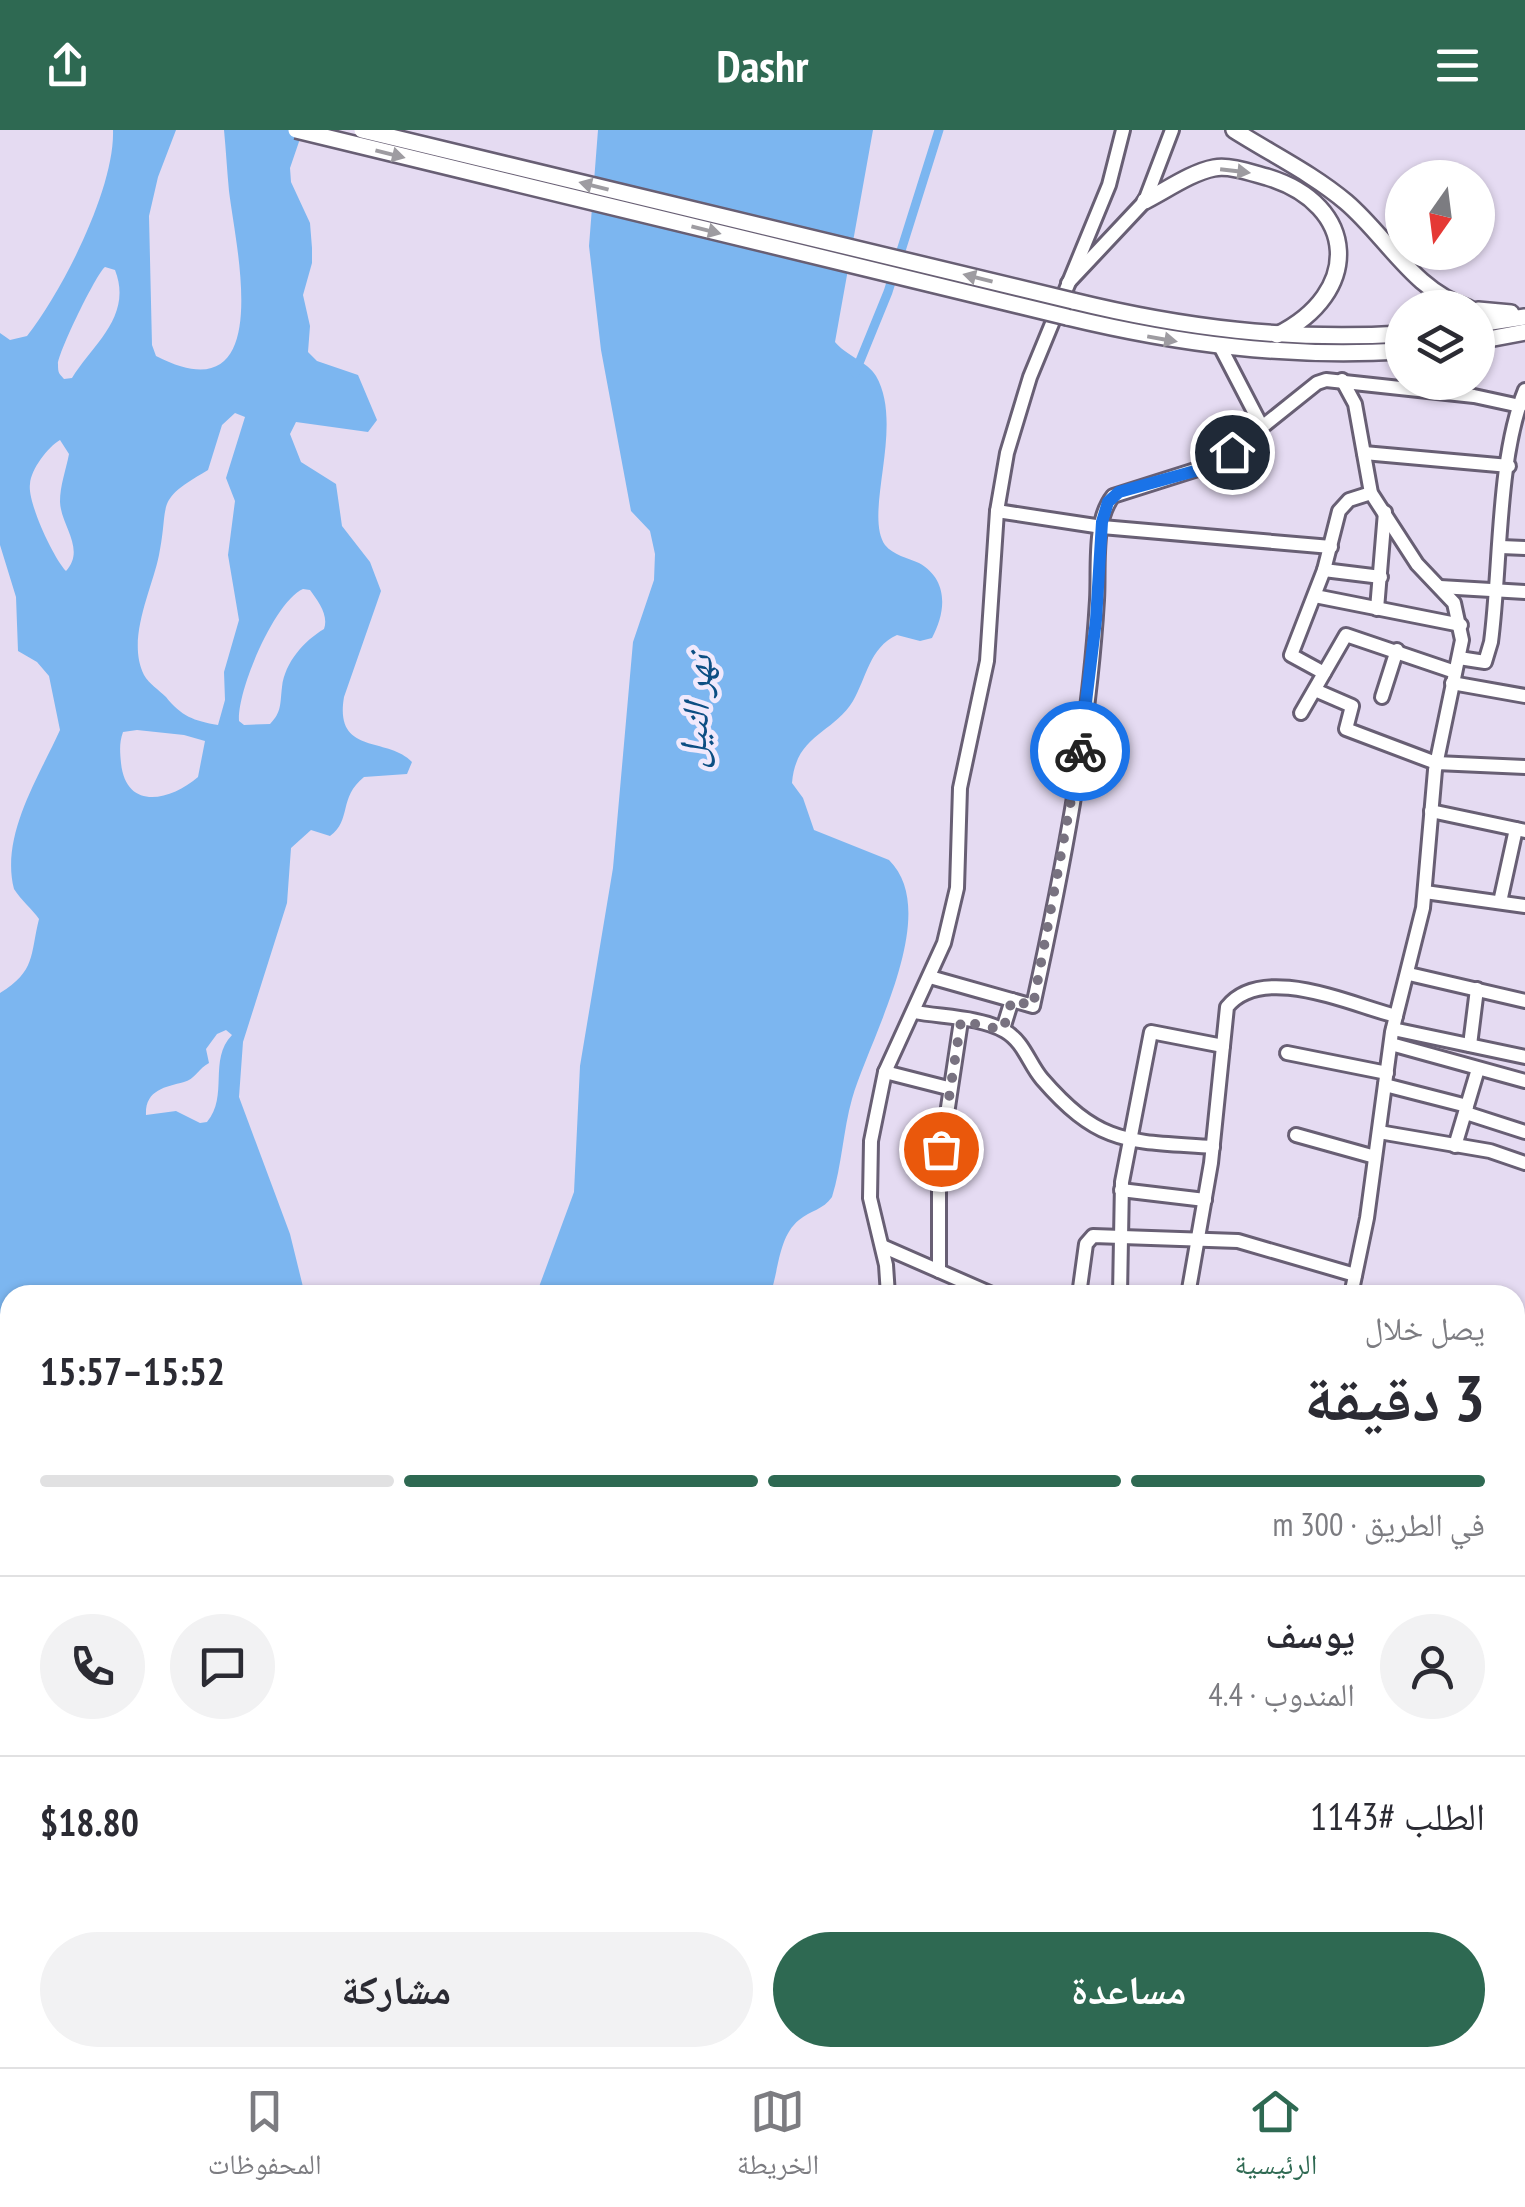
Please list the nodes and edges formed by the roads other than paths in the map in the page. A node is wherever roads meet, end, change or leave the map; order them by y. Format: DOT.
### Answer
graph roads {
  1 [pos="296,130"];
  2 [pos="362,130"];
  3 [pos="1123,130"];
  4 [pos="1172,130"];
  5 [pos="1234,130"];
  6 [pos="1145,201"];
  7 [pos="1434,290"];
  8 [pos="1068,302"];
  9 [pos="1495,312"];
  10 [pos="1525,315"];
  11 [pos="1495,321"];
  12 [pos="1525,332"];
  13 [pos="1385,334"];
  14 [pos="1278,335"];
  15 [pos="1495,338"];
  16 [pos="1221,348"];
  17 [pos="1385,351"];
  18 [pos="1342,380"];
  19 [pos="1525,390"];
  20 [pos="1520,406"];
  21 [pos="1262,428"];
  22 [pos="1364,453"];
  23 [pos="1509,466"];
  24 [pos="1371,494"];
  25 [pos="996,511"];
  26 [pos="1385,512"];
  27 [pos="1102,527"];
  28 [pos="1331,547"];
  29 [pos="1501,547"];
  30 [pos="1525,548"];
  31 [pos="1324,570"];
  32 [pos="1381,577"];
  33 [pos="1440,587"];
  34 [pos="1498,590"];
  35 [pos="1525,592"];
  36 [pos="1315,596"];
  37 [pos="1377,609"];
  38 [pos="1461,625"];
  39 [pos="1397,650"];
  40 [pos="1460,658"];
  41 [pos="1324,673"];
  42 [pos="1454,678"];
  43 [pos="1315,690"];
  44 [pos="1525,696"];
  45 [pos="1382,698"];
  46 [pos="1301,713"];
  47 [pos="1436,763"];
  48 [pos="1525,767"];
  49 [pos="1431,811"];
  50 [pos="1520,830"];
  51 [pos="1426,892"];
  52 [pos="1500,902"];
  53 [pos="1525,906"];
  54 [pos="1409,974"];
  55 [pos="930,977"];
  56 [pos="1477,989"];
  57 [pos="1012,1000"];
  58 [pos="1525,1001"];
  59 [pos="915,1012"];
  60 [pos="961,1021"];
  61 [pos="1394,1022"];
  62 [pos="1003,1030"];
  63 [pos="1390,1044"];
  64 [pos="1470,1045"];
  65 [pos="1224,1046"];
  66 [pos="1288,1053"];
  67 [pos="1525,1058"];
  68 [pos="1478,1069"];
  69 [pos="885,1072"];
  70 [pos="1386,1079"];
  71 [pos="1525,1081"];
  72 [pos="948,1088"];
  73 [pos="1466,1109"];
  74 [pos="1379,1132"];
  75 [pos="1525,1132"];
  76 [pos="1296,1135"];
  77 [pos="1130,1140"];
  78 [pos="1455,1146"];
  79 [pos="1213,1147"];
  80 [pos="1375,1158"];
  81 [pos="1525,1164"];
  82 [pos="1121,1190"];
  83 [pos="1205,1200"];
  84 [pos="1121,1237"];
  85 [pos="1200,1239"];
  86 [pos="882,1246"];
  87 [pos="939,1272"];
  88 [pos="1355,1275"];
  89 [pos="887,1285"];
  90 [pos="958,1285"];
  91 [pos="1080,1285"];
  92 [pos="1120,1285"];
  93 [pos="1190,1285"];
  94 [pos="1353,1285"];
  1 -- 8 [label="main road, one-way, bridge"];
  8 -- 2 [label="main road, one-way, bridge"];
  3 -- 8 [label="street"];
  4 -- 6 [label="street"];
  5 -- 7 [label="main road"];
  6 -- 8 [label="street"];
  6 -- 14 [label="main road, one-way"];
  8 -- 14 [label="main road"];
  8 -- 16 [label="main road, one-way"];
  8 -- 25 [label="street"];
  9 -- 10 [label="main road"];
  10 -- 11 [label="main road"];
  12 -- 15 [label="main road"];
  13 -- 14 [label="main road"];
  16 -- 17 [label="main road"];
  16 -- 21 [label="street"];
  18 -- 20 [label="street"];
  18 -- 21 [label="street"];
  18 -- 22 [label="street"];
  19 -- 20 [label="street"];
  20 -- 23 [label="street"];
  21 -- 27 [label="street"];
  22 -- 23 [label="street"];
  22 -- 24 [label="street"];
  23 -- 29 [label="street"];
  24 -- 26 [label="street"];
  24 -- 28 [label="street"];
  25 -- 27 [label="street"];
  25 -- 55 [label="street"];
  26 -- 32 [label="street"];
  26 -- 33 [label="street"];
  27 -- 28 [label="street"];
  27 -- 57 [label="street"];
  28 -- 31 [label="street"];
  29 -- 30 [label="street"];
  29 -- 34 [label="street"];
  31 -- 32 [label="street"];
  31 -- 36 [label="street"];
  32 -- 37 [label="street"];
  33 -- 34 [label="street"];
  33 -- 38 [label="street"];
  34 -- 35 [label="street"];
  34 -- 40 [label="street"];
  36 -- 37 [label="street"];
  36 -- 41 [label="street"];
  37 -- 38 [label="street"];
  38 -- 40 [label="street"];
  39 -- 41 [label="street"];
  39 -- 42 [label="street"];
  39 -- 45 [label="street"];
  40 -- 42 [label="street"];
  41 -- 43 [label="street"];
  42 -- 44 [label="street"];
  42 -- 47 [label="street"];
  43 -- 46 [label="street"];
  43 -- 47 [label="street"];
  47 -- 48 [label="street"];
  47 -- 49 [label="street"];
  49 -- 50 [label="street"];
  49 -- 51 [label="street"];
  50 -- 52 [label="street"];
  51 -- 52 [label="street"];
  51 -- 54 [label="street"];
  52 -- 53 [label="street"];
  54 -- 56 [label="street"];
  54 -- 61 [label="street"];
  55 -- 57 [label="street"];
  55 -- 59 [label="street"];
  56 -- 58 [label="street"];
  56 -- 64 [label="street"];
  57 -- 62 [label="street"];
  59 -- 60 [label="street"];
  59 -- 69 [label="street"];
  60 -- 62 [label="street"];
  60 -- 72 [label="street"];
  61 -- 63 [label="street"];
  61 -- 64 [label="street"];
  61 -- 65 [label="street"];
  62 -- 77 [label="street"];
  63 -- 68 [label="street"];
  63 -- 70 [label="street"];
  64 -- 67 [label="street"];
  65 -- 77 [label="street"];
  65 -- 79 [label="street"];
  66 -- 70 [label="street"];
  68 -- 71 [label="street"];
  68 -- 73 [label="street"];
  69 -- 72 [label="street"];
  69 -- 86 [label="street"];
  70 -- 73 [label="street"];
  70 -- 74 [label="street"];
  72 -- 87 [label="street"];
  73 -- 75 [label="street"];
  73 -- 78 [label="street"];
  74 -- 78 [label="street"];
  74 -- 80 [label="street"];
  76 -- 80 [label="street"];
  77 -- 79 [label="street"];
  77 -- 82 [label="street"];
  78 -- 81 [label="street"];
  79 -- 83 [label="street"];
  80 -- 88 [label="street"];
  82 -- 83 [label="street"];
  82 -- 84 [label="street"];
  83 -- 85 [label="street"];
  84 -- 85 [label="street"];
  84 -- 91 [label="street"];
  84 -- 92 [label="street"];
  85 -- 88 [label="street"];
  85 -- 93 [label="street"];
  86 -- 87 [label="street"];
  86 -- 89 [label="street"];
  87 -- 90 [label="street"];
  88 -- 94 [label="street"];
}
